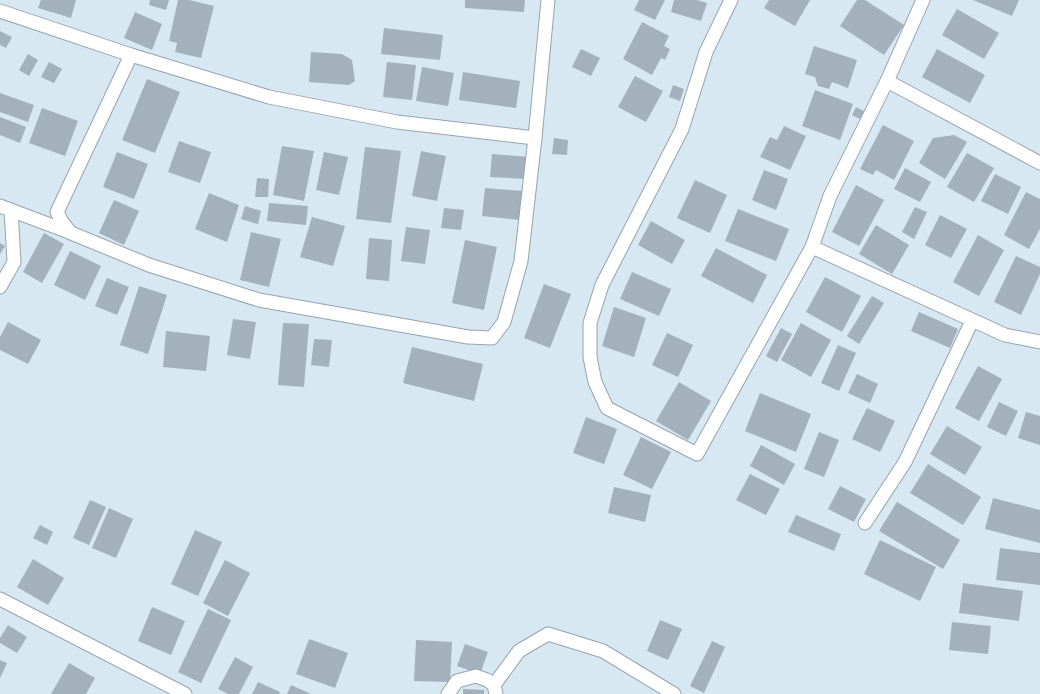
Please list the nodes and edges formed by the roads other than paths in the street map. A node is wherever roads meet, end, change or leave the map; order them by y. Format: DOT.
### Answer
graph roads {
  1 [pos="548,0"];
  2 [pos="732,0"];
  3 [pos="923,0"];
  4 [pos="0,11"];
  5 [pos="132,55"];
  6 [pos="887,81"];
  7 [pos="535,138"];
  8 [pos="1040,163"];
  9 [pos="5,208"];
  10 [pos="71,233"];
  11 [pos="812,247"];
  12 [pos="0,287"];
  13 [pos="972,321"];
  14 [pos="1040,342"];
  15 [pos="865,523"];
  16 [pos="0,599"];
  17 [pos="495,690"];
  18 [pos="180,693"];
  19 [pos="448,694"];
  20 [pos="674,694"];
  1 -- 7 [label="street"];
  2 -- 11 [label="street"];
  3 -- 6 [label="street"];
  4 -- 5 [label="street"];
  5 -- 7 [label="street"];
  5 -- 10 [label="street"];
  6 -- 8 [label="street"];
  6 -- 11 [label="street"];
  7 -- 10 [label="street"];
  9 -- 10 [label="street"];
  9 -- 12 [label="street"];
  11 -- 13 [label="street"];
  13 -- 14 [label="street"];
  13 -- 15 [label="street"];
  16 -- 18 [label="street"];
  17 -- 19 [label="street"];
  17 -- 20 [label="street"];
}
